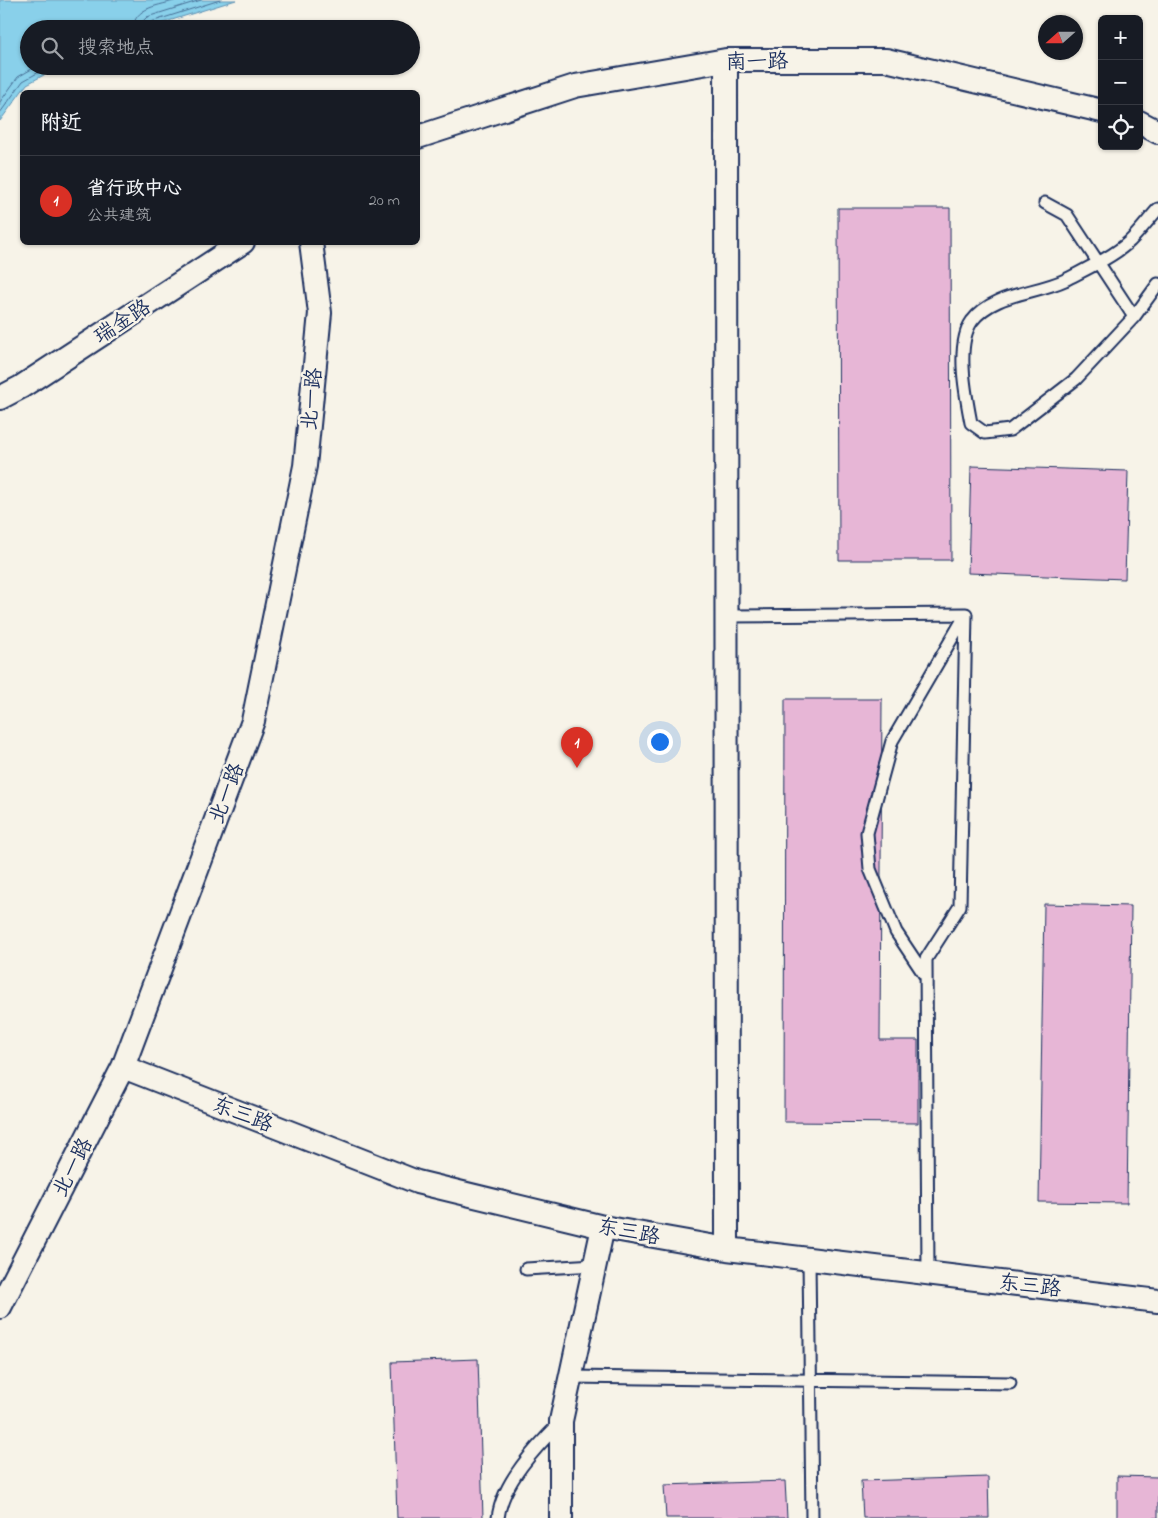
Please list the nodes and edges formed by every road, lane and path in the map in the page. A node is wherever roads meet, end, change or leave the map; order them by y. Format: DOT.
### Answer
graph roads {
  1 [pos="726,60"];
  2 [pos="1098,110"];
  3 [pos="1143,124"];
  4 [pos="1158,132"];
  5 [pos="420,136"];
  6 [pos="1045,203"];
  7 [pos="1158,209"];
  8 [pos="238,245"];
  9 [pos="311,245"];
  10 [pos="1098,262"];
  11 [pos="1158,284"];
  12 [pos="1134,317"];
  13 [pos="0,398"];
  14 [pos="966,614"];
  15 [pos="726,616"];
  16 [pos="926,977"];
  17 [pos="123,1068"];
  18 [pos="603,1227"];
  19 [pos="727,1249"];
  20 [pos="808,1259"];
  21 [pos="595,1265"];
  22 [pos="526,1269"];
  23 [pos="928,1273"];
  24 [pos="1158,1301"];
  25 [pos="0,1307"];
  26 [pos="571,1377"];
  27 [pos="810,1381"];
  28 [pos="1010,1383"];
  29 [pos="562,1421"];
  30 [pos="498,1518"];
  31 [pos="561,1518"];
  32 [pos="812,1518"];
  1 -- 2 [label="street, 南一路"];
  1 -- 5 [label="street, 南一路"];
  1 -- 15 [label="street"];
  3 -- 4 [label="street"];
  6 -- 10 [label="lane"];
  7 -- 10 [label="lane"];
  8 -- 13 [label="street, 瑞金路"];
  9 -- 17 [label="street, 北一路"];
  10 -- 12 [label="lane"];
  10 -- 12 [label="lane"];
  11 -- 12 [label="lane"];
  14 -- 15 [label="lane"];
  14 -- 16 [label="lane"];
  14 -- 16 [label="lane"];
  15 -- 19 [label="street"];
  16 -- 23 [label="lane"];
  17 -- 18 [label="street, 东三路"];
  17 -- 25 [label="street, 北一路"];
  18 -- 19 [label="street, 东三路"];
  18 -- 21 [label="street"];
  19 -- 20 [label="street, 东三路"];
  20 -- 23 [label="street, 东三路"];
  20 -- 27 [label="lane"];
  21 -- 22 [label="lane"];
  21 -- 26 [label="street"];
  23 -- 24 [label="street, 东三路"];
  26 -- 27 [label="lane"];
  26 -- 29 [label="street"];
  27 -- 28 [label="lane"];
  27 -- 32 [label="lane"];
  29 -- 30 [label="lane"];
  29 -- 31 [label="street"];
}
